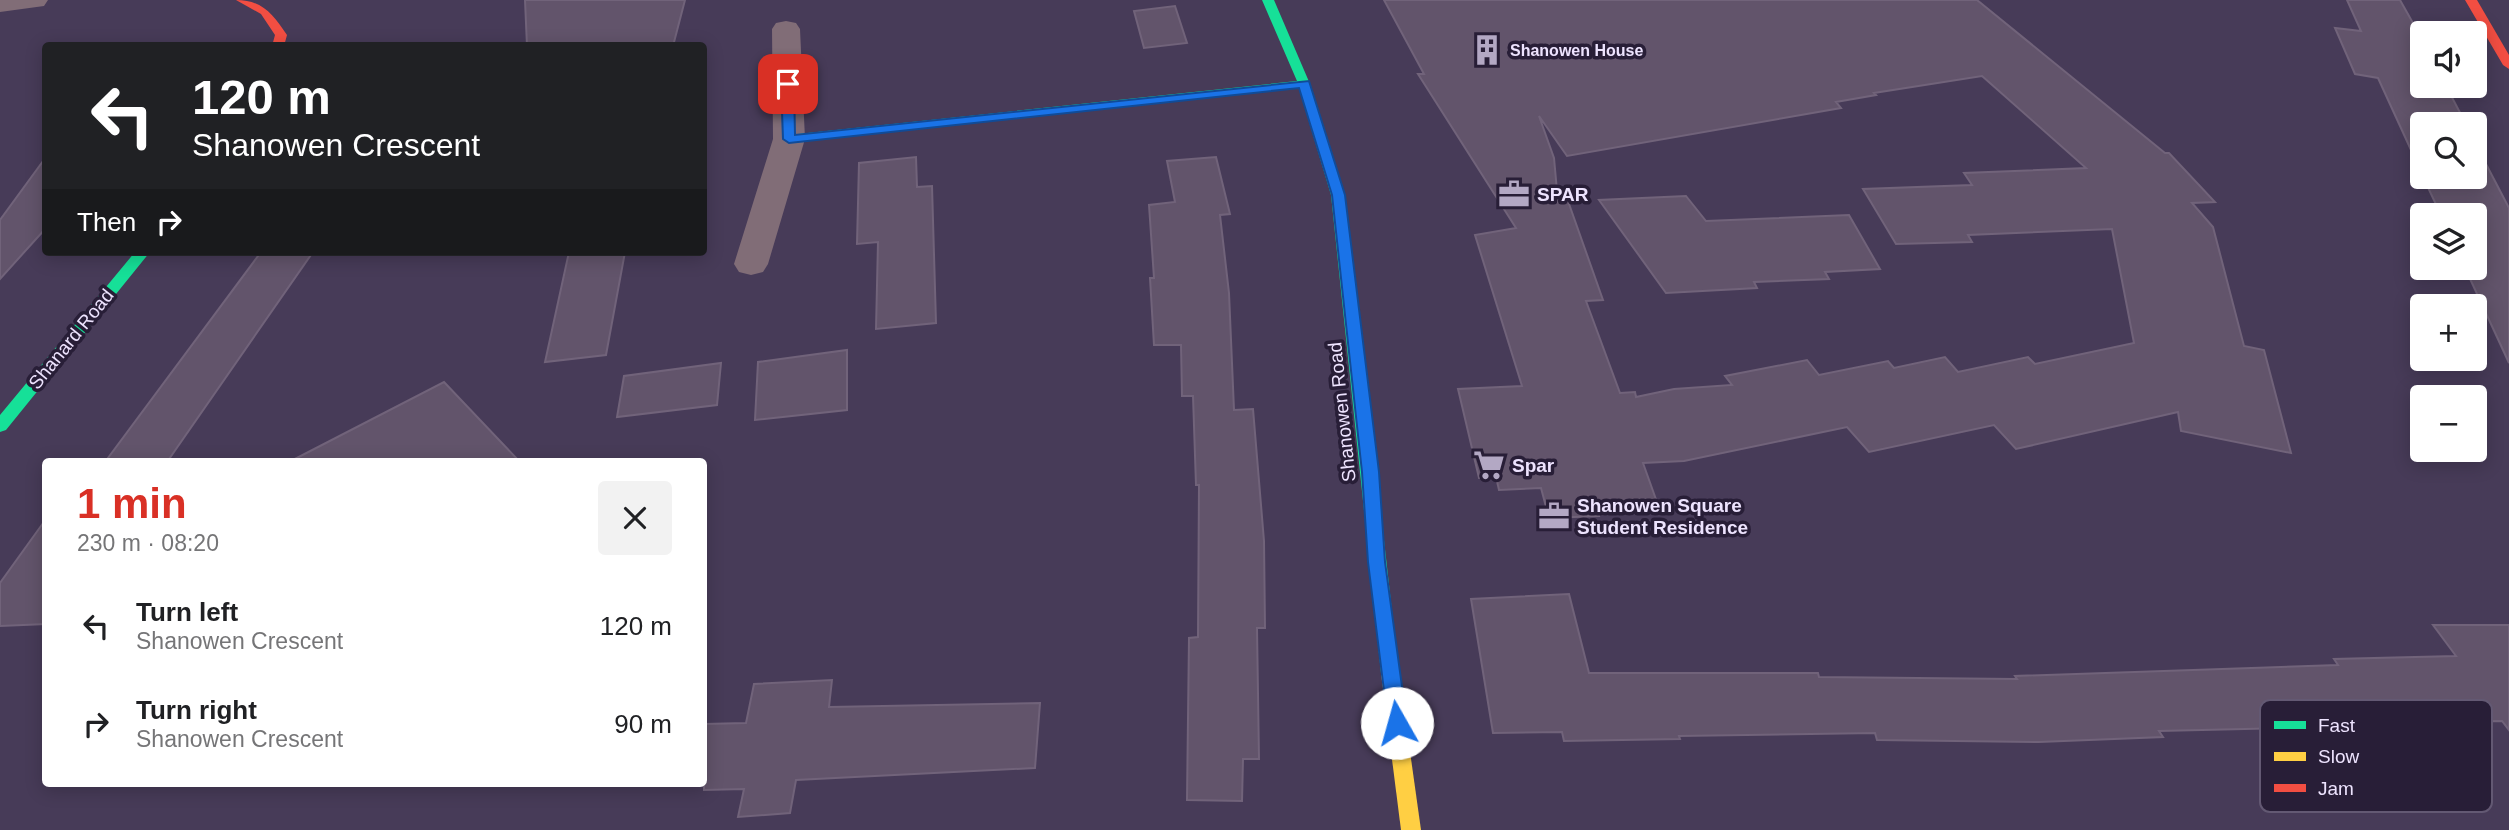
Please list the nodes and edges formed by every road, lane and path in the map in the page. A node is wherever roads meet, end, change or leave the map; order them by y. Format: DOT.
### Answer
graph roads {
  1 [pos="34,0"];
  2 [pos="242,0"];
  3 [pos="1268,0"];
  4 [pos="2471,0"];
  5 [pos="0,4"];
  6 [pos="786,29"];
  7 [pos="279,42"];
  8 [pos="2509,65"];
  9 [pos="1304,84"];
  10 [pos="789,139"];
  11 [pos="140,256"];
  12 [pos="751,264"];
  13 [pos="0,426"];
  14 [pos="1411,830"];
  1 -- 5 [label="street"];
  2 -- 7 [label="street"];
  3 -- 9 [label="street, Shanowen Road"];
  4 -- 8 [label="street"];
  6 -- 10 [label="street"];
  9 -- 10 [label="street"];
  9 -- 14 [label="street, Shanowen Road"];
  10 -- 12 [label="street"];
  11 -- 13 [label="street, Shanard Road"];
}
